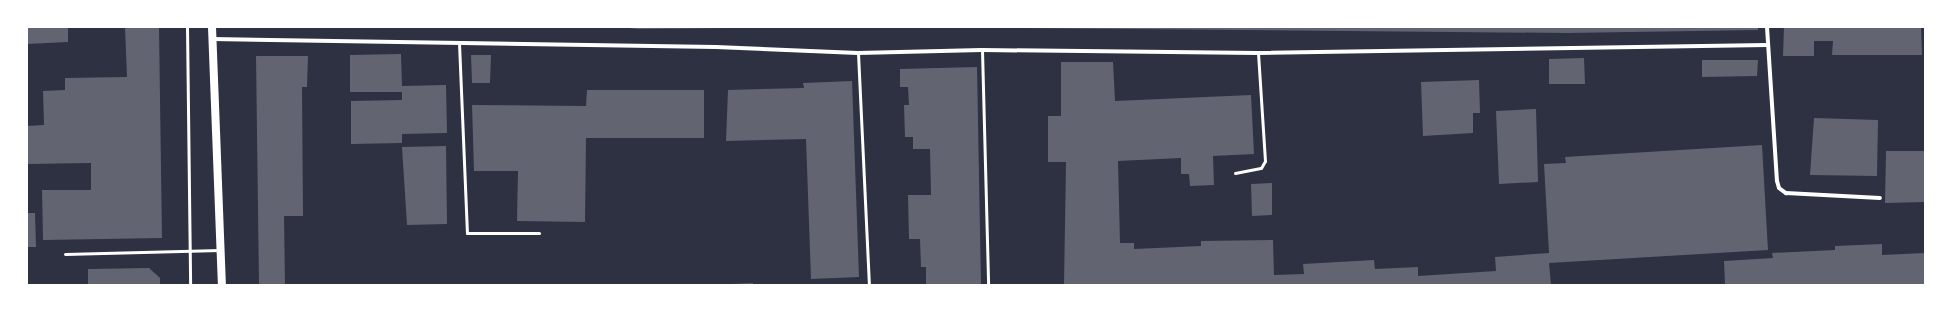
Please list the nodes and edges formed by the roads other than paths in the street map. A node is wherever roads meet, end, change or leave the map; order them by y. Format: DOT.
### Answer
graph roads {
  1 [pos="187,27"];
  2 [pos="212,27"];
  3 [pos="1767,27"];
  4 [pos="212,39"];
  5 [pos="459,41"];
  6 [pos="1767,45"];
  7 [pos="982,50"];
  8 [pos="858,53"];
  9 [pos="1258,53"];
  10 [pos="1235,172"];
  11 [pos="1880,198"];
  12 [pos="539,233"];
  13 [pos="220,250"];
  14 [pos="189,251"];
  15 [pos="65,254"];
  16 [pos="190,285"];
  17 [pos="222,285"];
  18 [pos="869,285"];
  19 [pos="988,285"];
  1 -- 14 [label="lane"];
  2 -- 4 [label="main road"];
  3 -- 6 [label="street"];
  4 -- 5 [label="street"];
  4 -- 13 [label="main road"];
  5 -- 8 [label="street"];
  5 -- 12 [label="lane"];
  6 -- 9 [label="street"];
  6 -- 11 [label="street"];
  7 -- 8 [label="street"];
  7 -- 9 [label="street"];
  7 -- 19 [label="lane"];
  8 -- 18 [label="lane"];
  9 -- 10 [label="lane"];
  13 -- 14 [label="lane"];
  13 -- 17 [label="main road"];
  14 -- 15 [label="lane"];
  14 -- 16 [label="lane"];
}
